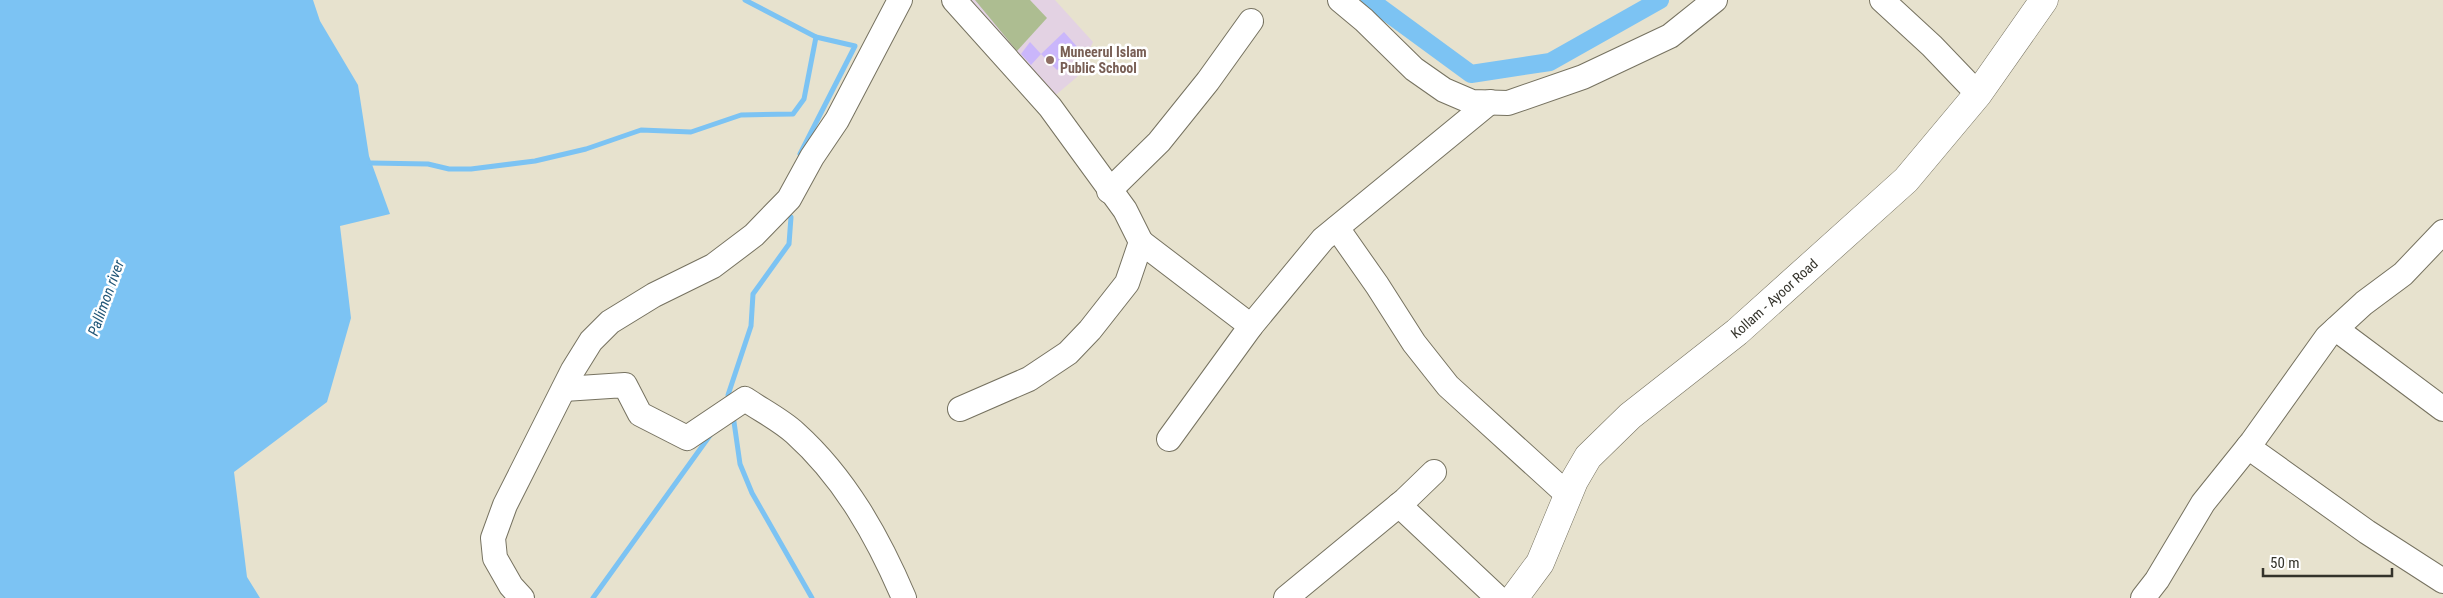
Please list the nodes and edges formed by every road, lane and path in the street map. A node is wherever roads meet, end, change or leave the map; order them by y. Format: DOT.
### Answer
graph roads {
  1 [pos="900,0"];
  2 [pos="954,0"];
  3 [pos="1340,0"];
  4 [pos="1715,0"];
  5 [pos="1882,0"];
  6 [pos="2044,0"];
  7 [pos="1251,22"];
  8 [pos="1978,94"];
  9 [pos="1490,102"];
  10 [pos="1109,191"];
  11 [pos="1337,228"];
  12 [pos="2443,232"];
  13 [pos="1141,242"];
  14 [pos="1251,326"];
  15 [pos="2336,329"];
  16 [pos="564,389"];
  17 [pos="960,409"];
  18 [pos="2443,409"];
  19 [pos="1169,439"];
  20 [pos="2248,447"];
  21 [pos="1434,472"];
  22 [pos="1568,495"];
  23 [pos="1399,505"];
  24 [pos="2443,581"];
  25 [pos="522,598"];
  26 [pos="904,598"];
  27 [pos="1286,598"];
  28 [pos="1498,598"];
  29 [pos="1514,598"];
  30 [pos="2143,598"];
  1 -- 16 [label="street"];
  2 -- 10 [label="street"];
  3 -- 9 [label="street"];
  4 -- 9 [label="street"];
  5 -- 8 [label="street"];
  6 -- 8 [label="main road, Kollam - Ayoor Road"];
  7 -- 10 [label="street"];
  8 -- 22 [label="main road, Kollam - Ayoor Road"];
  9 -- 11 [label="street"];
  10 -- 13 [label="street"];
  11 -- 14 [label="street"];
  11 -- 22 [label="street"];
  12 -- 15 [label="street"];
  13 -- 14 [label="street"];
  13 -- 17 [label="street"];
  14 -- 19 [label="street"];
  15 -- 18 [label="street"];
  15 -- 20 [label="street"];
  16 -- 25 [label="street"];
  16 -- 26 [label="street"];
  20 -- 24 [label="street"];
  20 -- 30 [label="street"];
  21 -- 23 [label="street"];
  22 -- 29 [label="main road, Kollam - Ayoor Road"];
  23 -- 27 [label="street"];
  23 -- 28 [label="street"];
}
